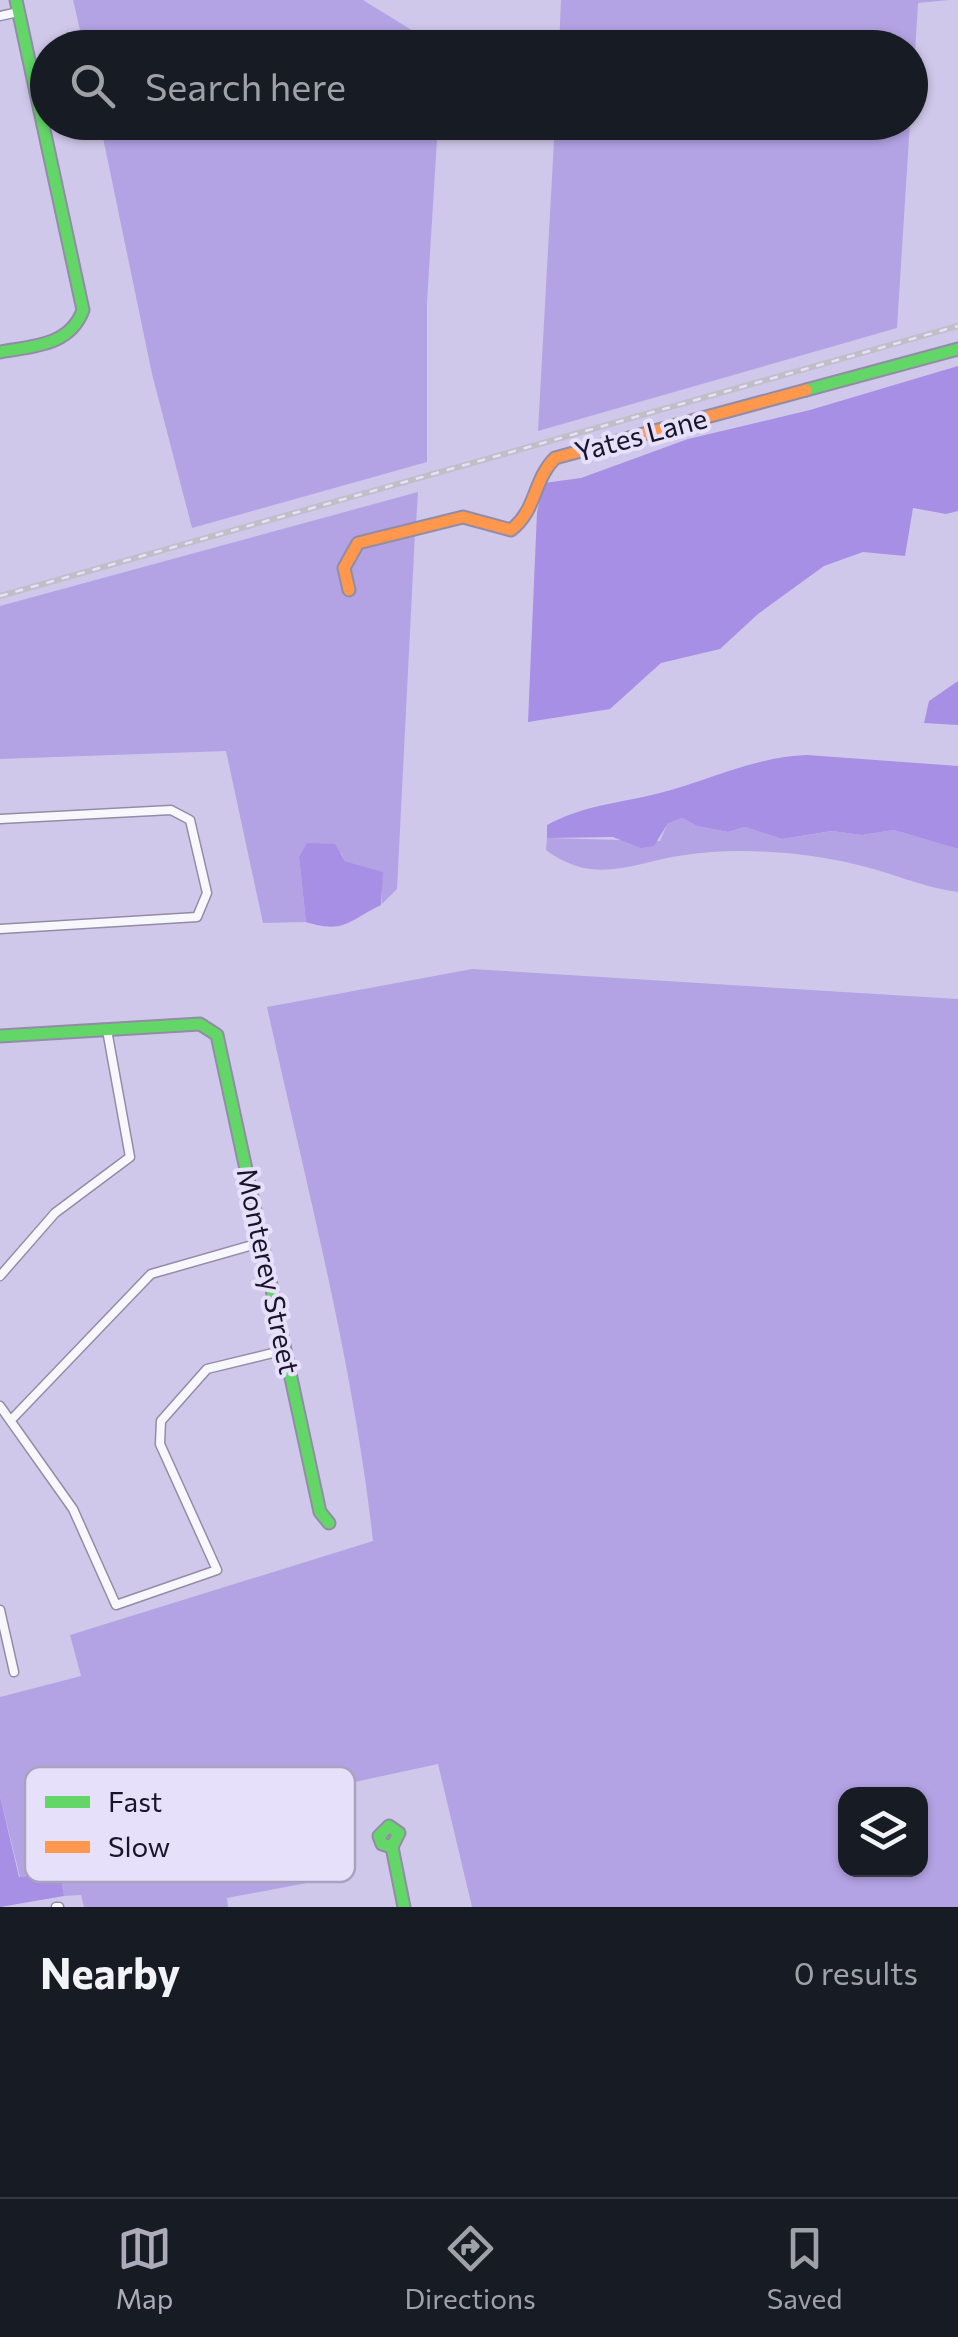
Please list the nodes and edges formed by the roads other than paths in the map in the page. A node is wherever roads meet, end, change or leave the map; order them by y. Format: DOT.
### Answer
graph roads {
  1 [pos="17,6"];
  2 [pos="0,16"];
  3 [pos="30,66"];
  4 [pos="46,140"];
  5 [pos="958,349"];
  6 [pos="0,352"];
  7 [pos="349,590"];
  8 [pos="0,819"];
  9 [pos="0,929"];
  10 [pos="107,1030"];
  11 [pos="0,1036"];
  12 [pos="264,1242"];
  13 [pos="1,1255"];
  14 [pos="12,1263"];
  15 [pos="0,1276"];
  16 [pos="285,1350"];
  17 [pos="0,1406"];
  18 [pos="12,1419"];
  19 [pos="329,1523"];
  20 [pos="0,1610"];
  21 [pos="14,1672"];
  22 [pos="392,1847"];
  23 [pos="404,1907"];
  1 -- 2 [label="street"];
  1 -- 3 [label="street"];
  4 -- 6 [label="street"];
  5 -- 7 [label="street, Yates Lane"];
  8 -- 9 [label="street"];
  10 -- 11 [label="street"];
  10 -- 12 [label="street, Monterey Street"];
  10 -- 14 [label="street"];
  12 -- 16 [label="street, Monterey Street"];
  12 -- 18 [label="street"];
  13 -- 14 [label="street"];
  14 -- 15 [label="street"];
  16 -- 18 [label="street"];
  16 -- 19 [label="street, Monterey Street"];
  17 -- 18 [label="street"];
  20 -- 21 [label="street"];
  22 -- 23 [label="street"];
}
